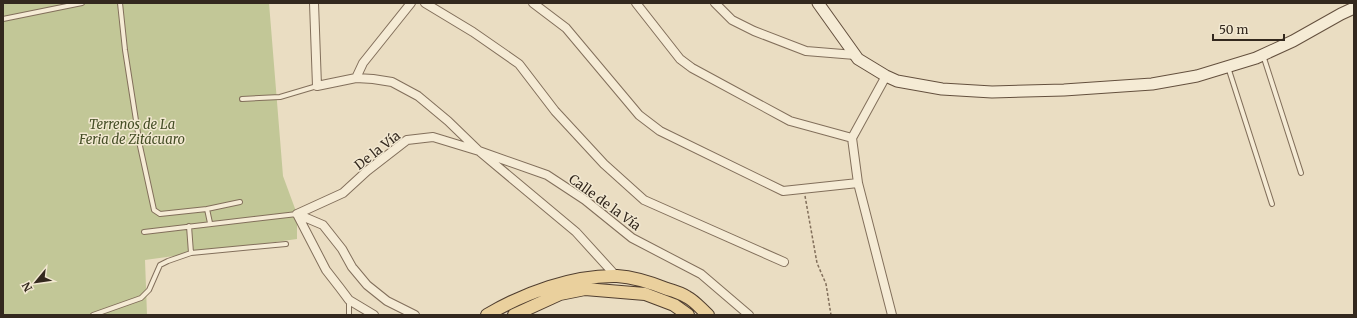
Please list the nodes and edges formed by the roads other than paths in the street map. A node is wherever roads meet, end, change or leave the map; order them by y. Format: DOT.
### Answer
graph roads {
  1 [pos="82,3"];
  2 [pos="120,3"];
  3 [pos="314,3"];
  4 [pos="411,3"];
  5 [pos="425,3"];
  6 [pos="533,3"];
  7 [pos="636,3"];
  8 [pos="715,3"];
  9 [pos="818,3"];
  10 [pos="1354,8"];
  11 [pos="3,19"];
  12 [pos="1263,54"];
  13 [pos="855,56"];
  14 [pos="1228,66"];
  15 [pos="886,76"];
  16 [pos="356,78"];
  17 [pos="317,86"];
  18 [pos="242,99"];
  19 [pos="852,138"];
  20 [pos="479,151"];
  21 [pos="1301,173"];
  22 [pos="858,183"];
  23 [pos="240,202"];
  24 [pos="1272,204"];
  25 [pos="207,209"];
  26 [pos="297,214"];
  27 [pos="210,224"];
  28 [pos="190,226"];
  29 [pos="144,232"];
  30 [pos="286,244"];
  31 [pos="191,253"];
  32 [pos="784,262"];
  33 [pos="616,276"];
  34 [pos="349,300"];
  35 [pos="93,315"];
  36 [pos="349,315"];
  37 [pos="374,315"];
  38 [pos="415,315"];
  39 [pos="487,315"];
  40 [pos="514,315"];
  41 [pos="688,315"];
  42 [pos="708,315"];
  43 [pos="749,315"];
  44 [pos="892,315"];
  1 -- 11 [label="lane"];
  2 -- 25 [label="lane"];
  3 -- 17 [label="street"];
  4 -- 16 [label="street"];
  5 -- 32 [label="street"];
  6 -- 22 [label="street"];
  7 -- 19 [label="street"];
  8 -- 13 [label="street"];
  9 -- 13 [label="street"];
  10 -- 12 [label="street"];
  12 -- 14 [label="street"];
  12 -- 21 [label="lane"];
  13 -- 15 [label="street"];
  14 -- 15 [label="street"];
  14 -- 24 [label="lane"];
  15 -- 19 [label="street"];
  16 -- 17 [label="street"];
  16 -- 20 [label="street"];
  17 -- 18 [label="lane"];
  19 -- 22 [label="street"];
  20 -- 26 [label="street, De la Vía"];
  20 -- 33 [label="street"];
  20 -- 43 [label="street, Calle de la Vía"];
  22 -- 44 [label="street"];
  23 -- 25 [label="lane"];
  25 -- 27 [label="lane"];
  26 -- 27 [label="lane"];
  26 -- 34 [label="street"];
  26 -- 38 [label="street"];
  27 -- 28 [label="lane"];
  28 -- 29 [label="lane"];
  28 -- 31 [label="lane"];
  30 -- 31 [label="lane"];
  31 -- 35 [label="lane"];
  33 -- 39 [label="main road"];
  33 -- 42 [label="main road"];
  34 -- 36 [label="lane"];
  34 -- 37 [label="street"];
  40 -- 41 [label="main road"];
}
